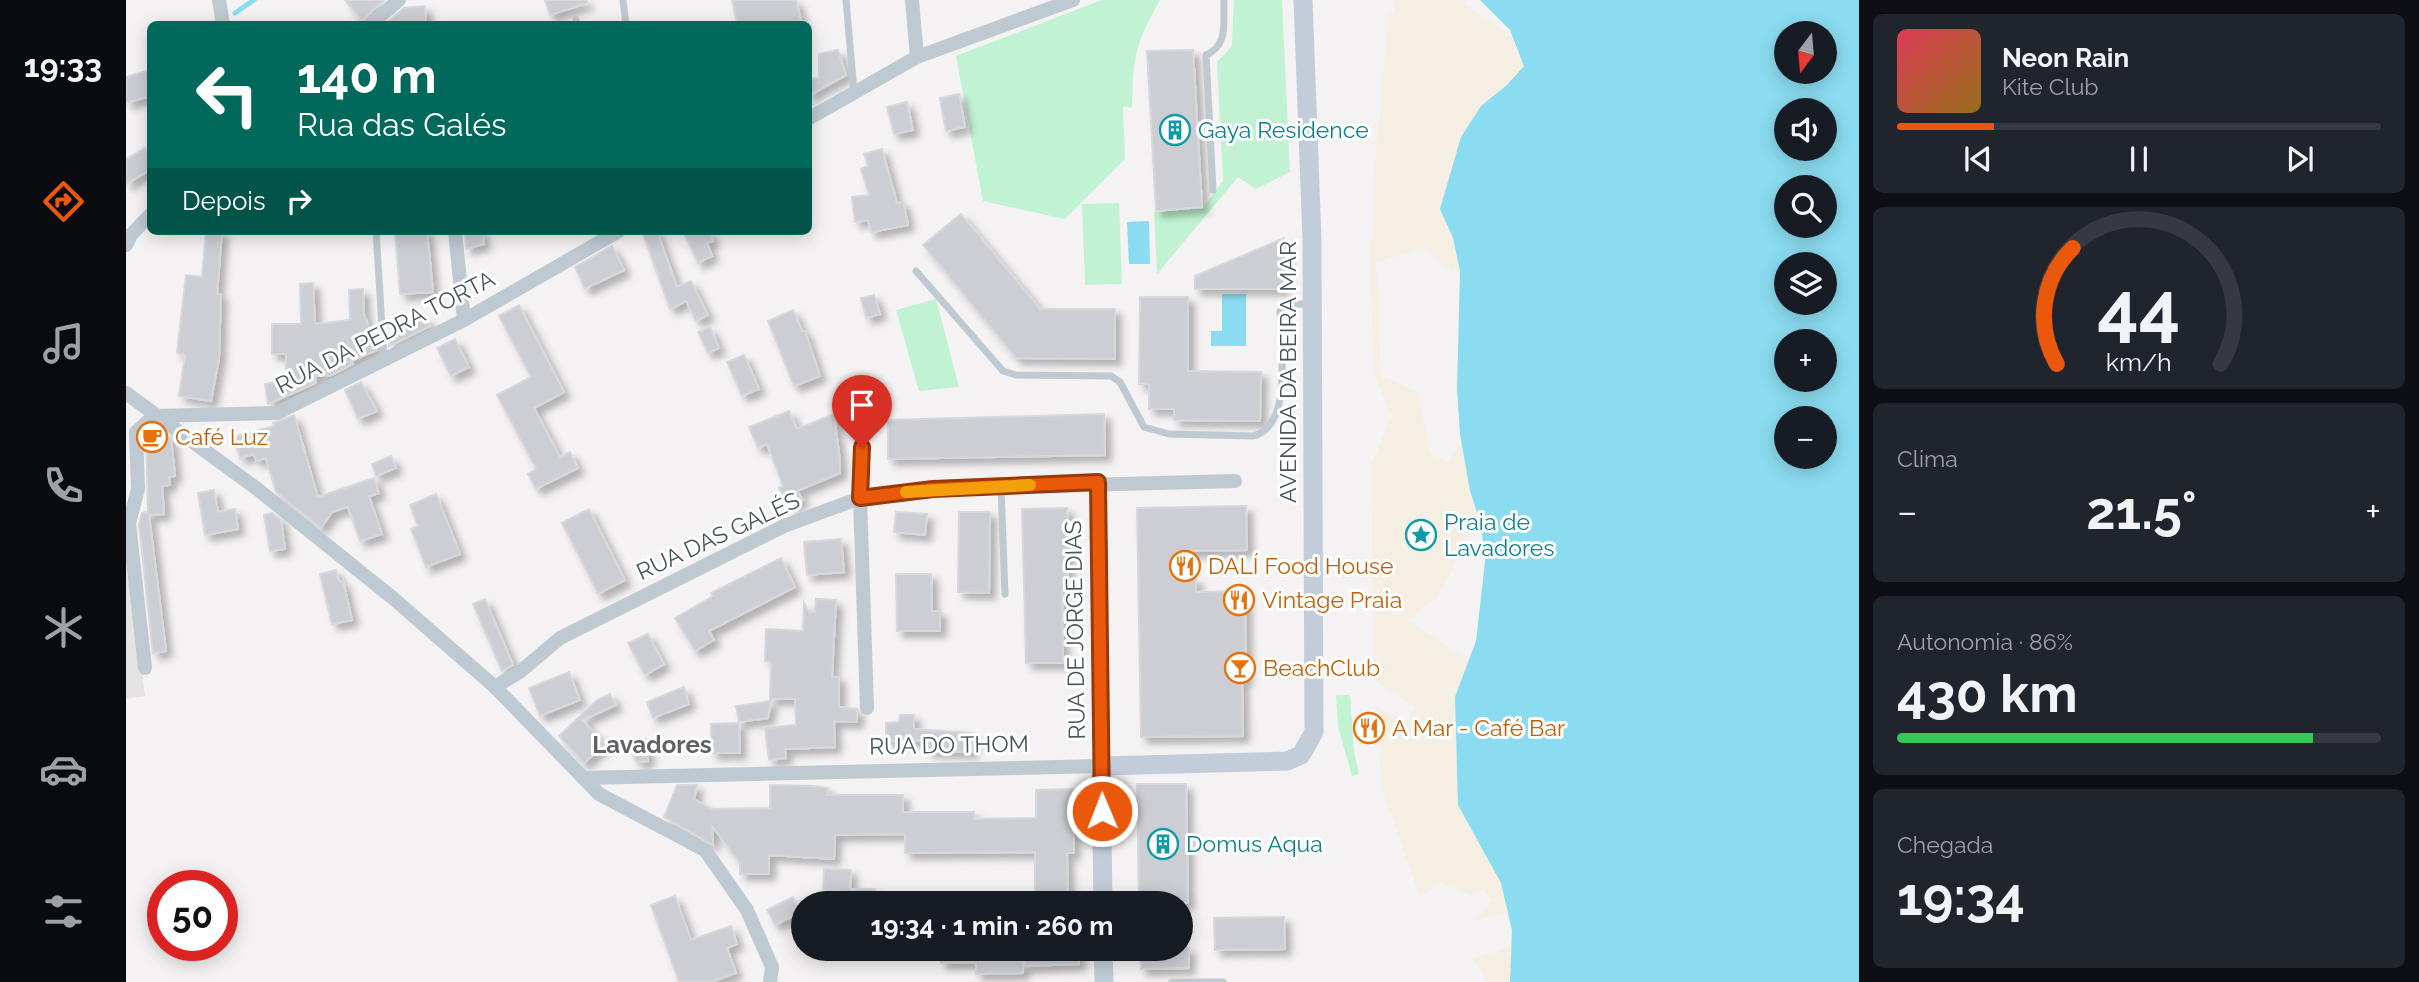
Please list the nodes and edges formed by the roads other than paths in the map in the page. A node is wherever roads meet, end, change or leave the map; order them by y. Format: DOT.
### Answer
graph roads {
  1 [pos="219,0"];
  2 [pos="399,0"];
  3 [pos="623,0"];
  4 [pos="846,0"];
  5 [pos="912,0"];
  6 [pos="1073,0"];
  7 [pos="1224,0"];
  8 [pos="1303,0"];
  9 [pos="222,21"];
  10 [pos="374,21"];
  11 [pos="626,21"];
  12 [pos="917,57"];
  13 [pos="854,93"];
  14 [pos="812,117"];
  15 [pos="1213,190"];
  16 [pos="147,218"];
  17 [pos="376,235"];
  18 [pos="454,235"];
  19 [pos="610,235"];
  20 [pos="126,245"];
  21 [pos="916,271"];
  22 [pos="1312,304"];
  23 [pos="464,320"];
  24 [pos="384,360"];
  25 [pos="126,393"];
  26 [pos="154,416"];
  27 [pos="862,421"];
  28 [pos="1235,481"];
  29 [pos="1098,482"];
  30 [pos="1001,487"];
  31 [pos="860,498"];
  32 [pos="127,525"];
  33 [pos="1005,594"];
  34 [pos="145,668"];
  35 [pos="495,687"];
  36 [pos="867,708"];
  37 [pos="1310,744"];
  38 [pos="1101,766"];
  39 [pos="583,778"];
  40 [pos="1103,891"];
  41 [pos="1103,961"];
  42 [pos="770,982"];
  43 [pos="1104,982"];
  44 [pos="1172,982"];
  45 [pos="1223,982"];
  1 -- 9 [label="street"];
  2 -- 10 [label="street"];
  3 -- 11 [label="lane"];
  4 -- 13 [label="lane"];
  5 -- 12 [label="street"];
  6 -- 12 [label="street"];
  7 -- 15 [label="lane"];
  8 -- 22 [label="main road, AVENIDA DA BEIRA MAR"];
  12 -- 13 [label="street"];
  13 -- 14 [label="street"];
  16 -- 20 [label="street"];
  17 -- 24 [label="lane"];
  18 -- 23 [label="street"];
  19 -- 23 [label="street, RUA DA PEDRA TORTA"];
  21 -- 22 [label="lane"];
  22 -- 37 [label="main road, AVENIDA DA BEIRA MAR"];
  23 -- 24 [label="street, RUA DA PEDRA TORTA"];
  24 -- 26 [label="street, RUA DA PEDRA TORTA"];
  25 -- 26 [label="street"];
  26 -- 32 [label="street"];
  26 -- 35 [label="street"];
  27 -- 31 [label="street"];
  28 -- 29 [label="street, RUA DAS GALÉS"];
  29 -- 30 [label="street, RUA DAS GALÉS"];
  29 -- 38 [label="street, RUA DE JORGE DIAS"];
  30 -- 31 [label="street, RUA DAS GALÉS"];
  30 -- 33 [label="lane"];
  31 -- 35 [label="street, RUA DAS GALÉS"];
  31 -- 36 [label="street"];
  32 -- 34 [label="street"];
  35 -- 39 [label="street"];
  37 -- 38 [label="main road, RUA DO THOM"];
  38 -- 39 [label="street, RUA DO THOM"];
  38 -- 40 [label="main road, RUA DE JORGE DIAS"];
  39 -- 42 [label="street"];
  41 -- 43 [label="main road"];
  44 -- 45 [label="lane"];
}
